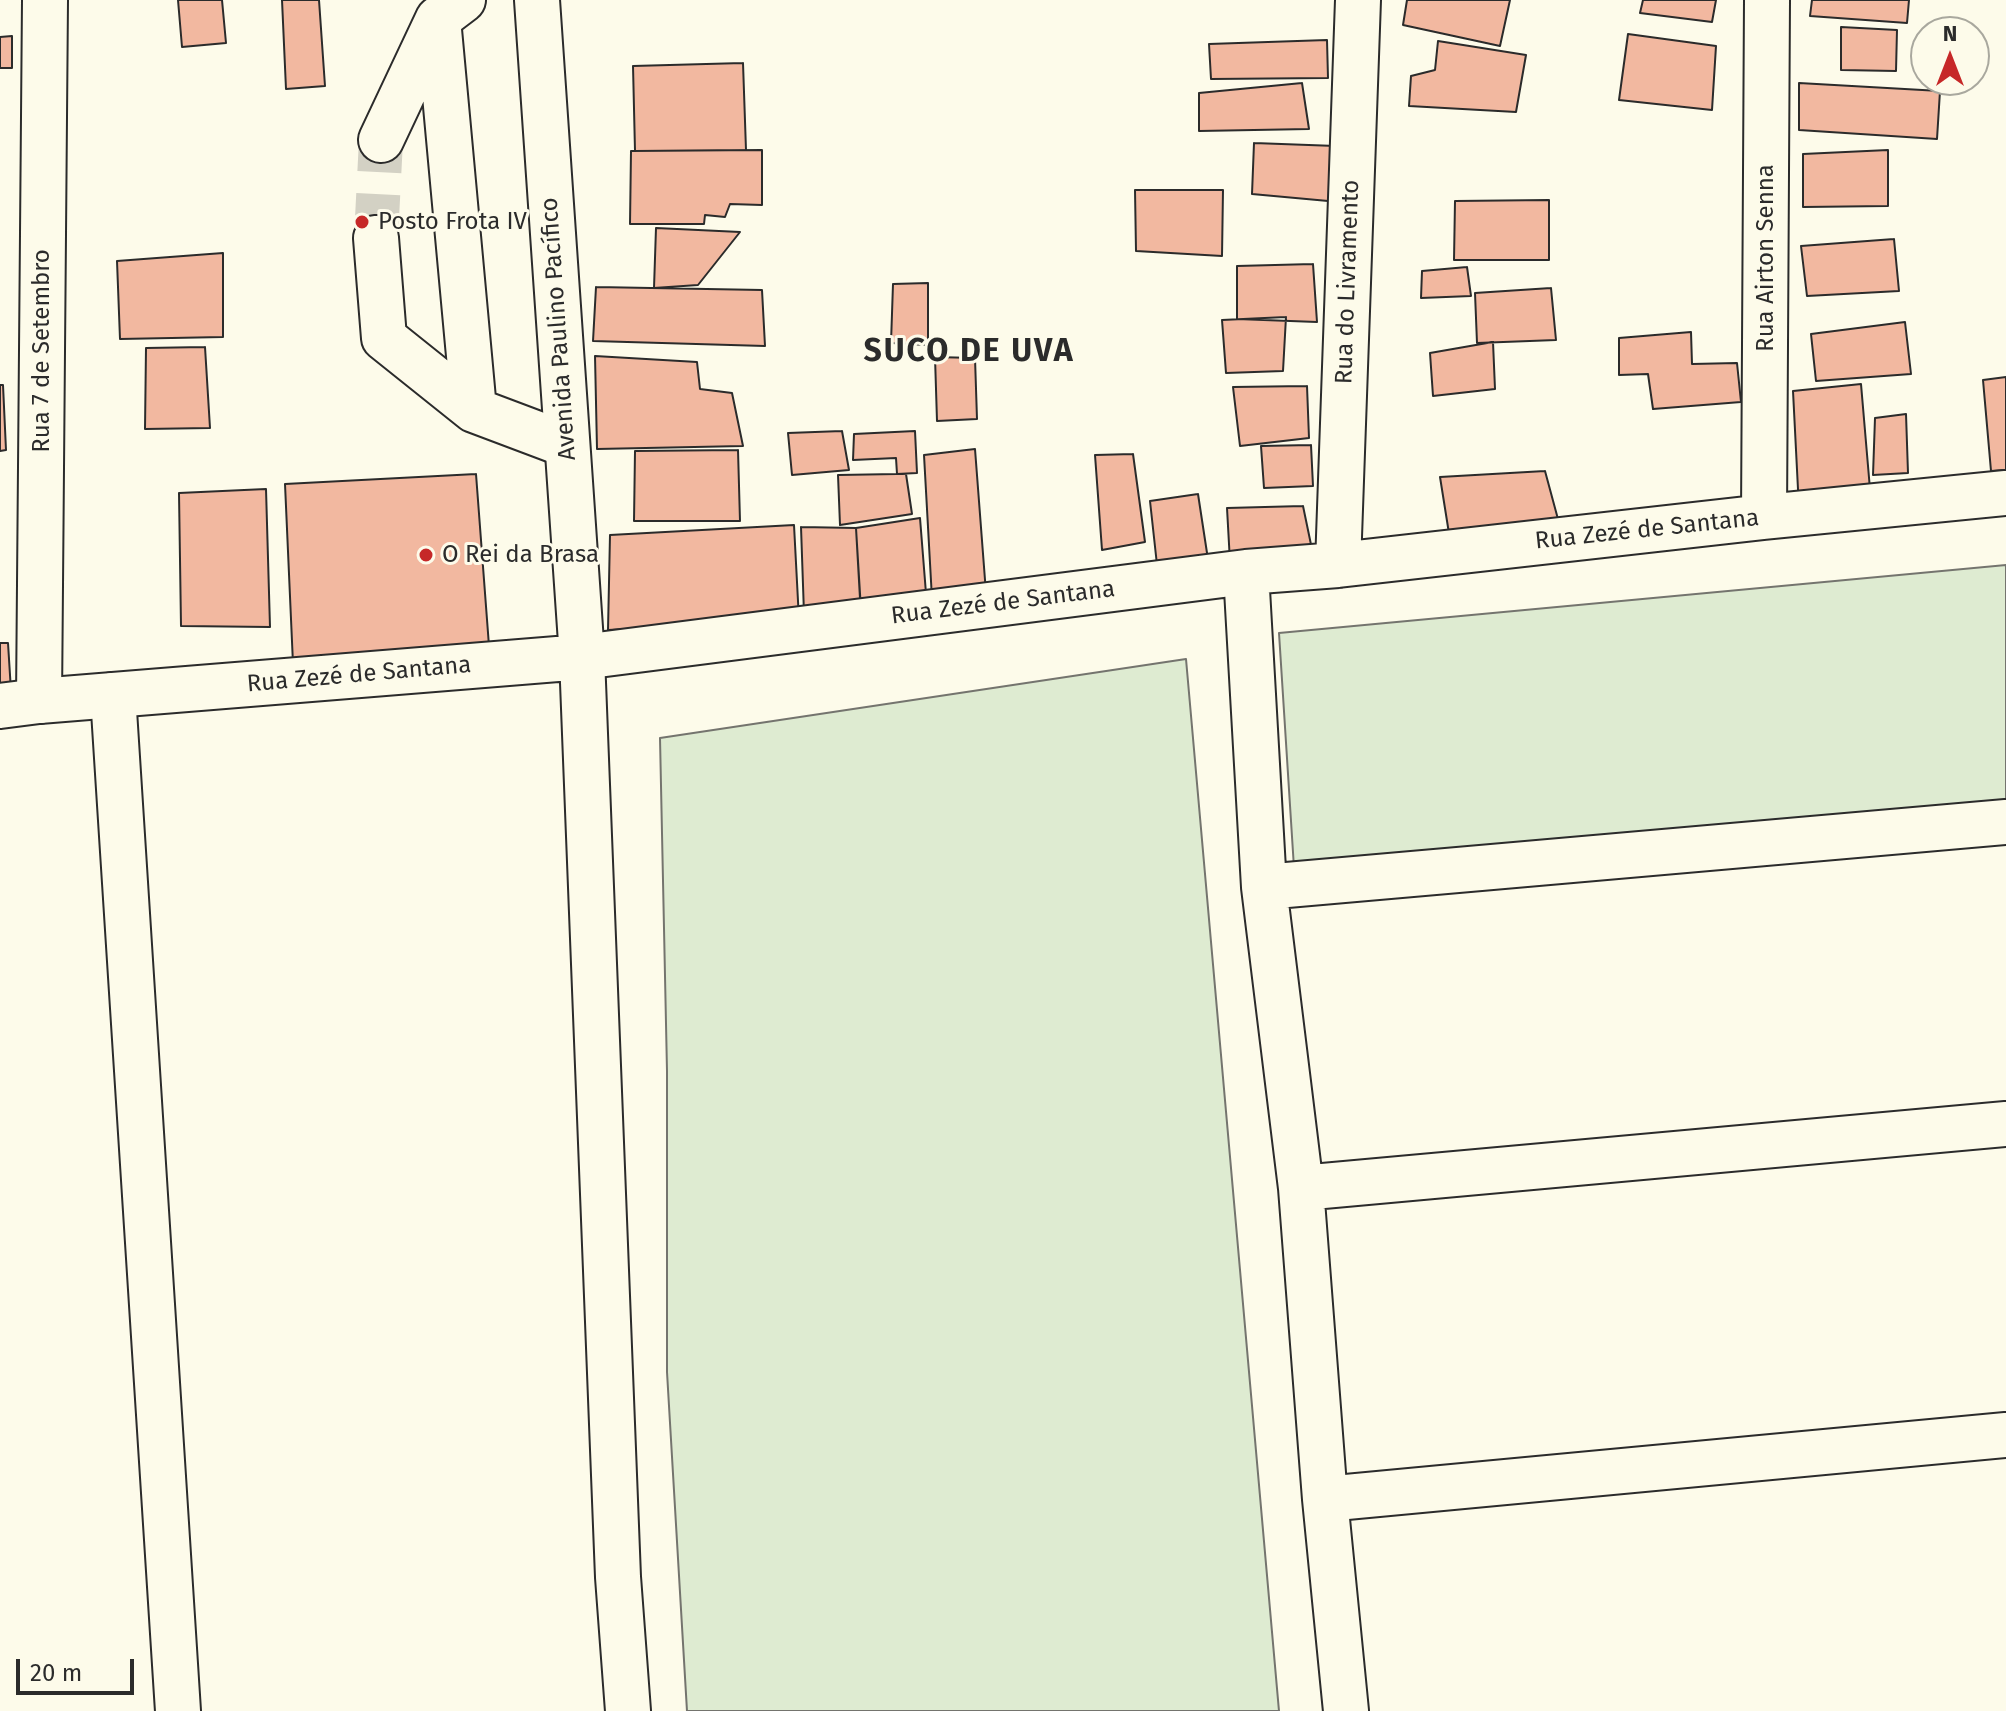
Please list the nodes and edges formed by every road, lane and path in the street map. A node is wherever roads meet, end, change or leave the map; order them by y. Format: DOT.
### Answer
graph roads {
  1 [pos="45,0"];
  2 [pos="537,0"];
  3 [pos="1358,0"];
  4 [pos="1767,0"];
  5 [pos="450,9"];
  6 [pos="381,140"];
  7 [pos="376,238"];
  8 [pos="474,410"];
  9 [pos="567,445"];
  10 [pos="2006,493"];
  11 [pos="1764,517"];
  12 [pos="1338,565"];
  13 [pos="1246,572"];
  14 [pos="582,657"];
  15 [pos="113,695"];
  16 [pos="20,704"];
  17 [pos="2006,822"];
  18 [pos="1264,887"];
  19 [pos="2006,1124"];
  20 [pos="1301,1188"];
  21 [pos="2006,1435"];
  22 [pos="1325,1499"];
  23 [pos="178,1711"];
  24 [pos="628,1711"];
  25 [pos="1346,1711"];
  1 -- 16 [label="street, Rua 7 de Setembro"];
  2 -- 9 [label="street, Avenida Paulino Pacífico"];
  3 -- 12 [label="street, Rua do Livramento"];
  4 -- 11 [label="street, Rua Airton Senna"];
  5 -- 6 [label="street"];
  5 -- 8 [label="street"];
  7 -- 8 [label="street"];
  8 -- 9 [label="street"];
  9 -- 14 [label="street, Avenida Paulino Pacífico"];
  10 -- 11 [label="street, Rua Zezé de Santana"];
  11 -- 12 [label="street, Rua Zezé de Santana"];
  12 -- 13 [label="street, Rua Zezé de Santana"];
  13 -- 14 [label="street, Rua Zezé de Santana"];
  13 -- 18 [label="street"];
  14 -- 15 [label="street, Rua Zezé de Santana"];
  14 -- 24 [label="street, Avenida Paulino Pacífico"];
  15 -- 16 [label="street, Rua Zezé de Santana"];
  15 -- 23 [label="street"];
  17 -- 18 [label="street"];
  18 -- 20 [label="street"];
  19 -- 20 [label="street"];
  20 -- 22 [label="street"];
  21 -- 22 [label="street"];
  22 -- 25 [label="street"];
}
